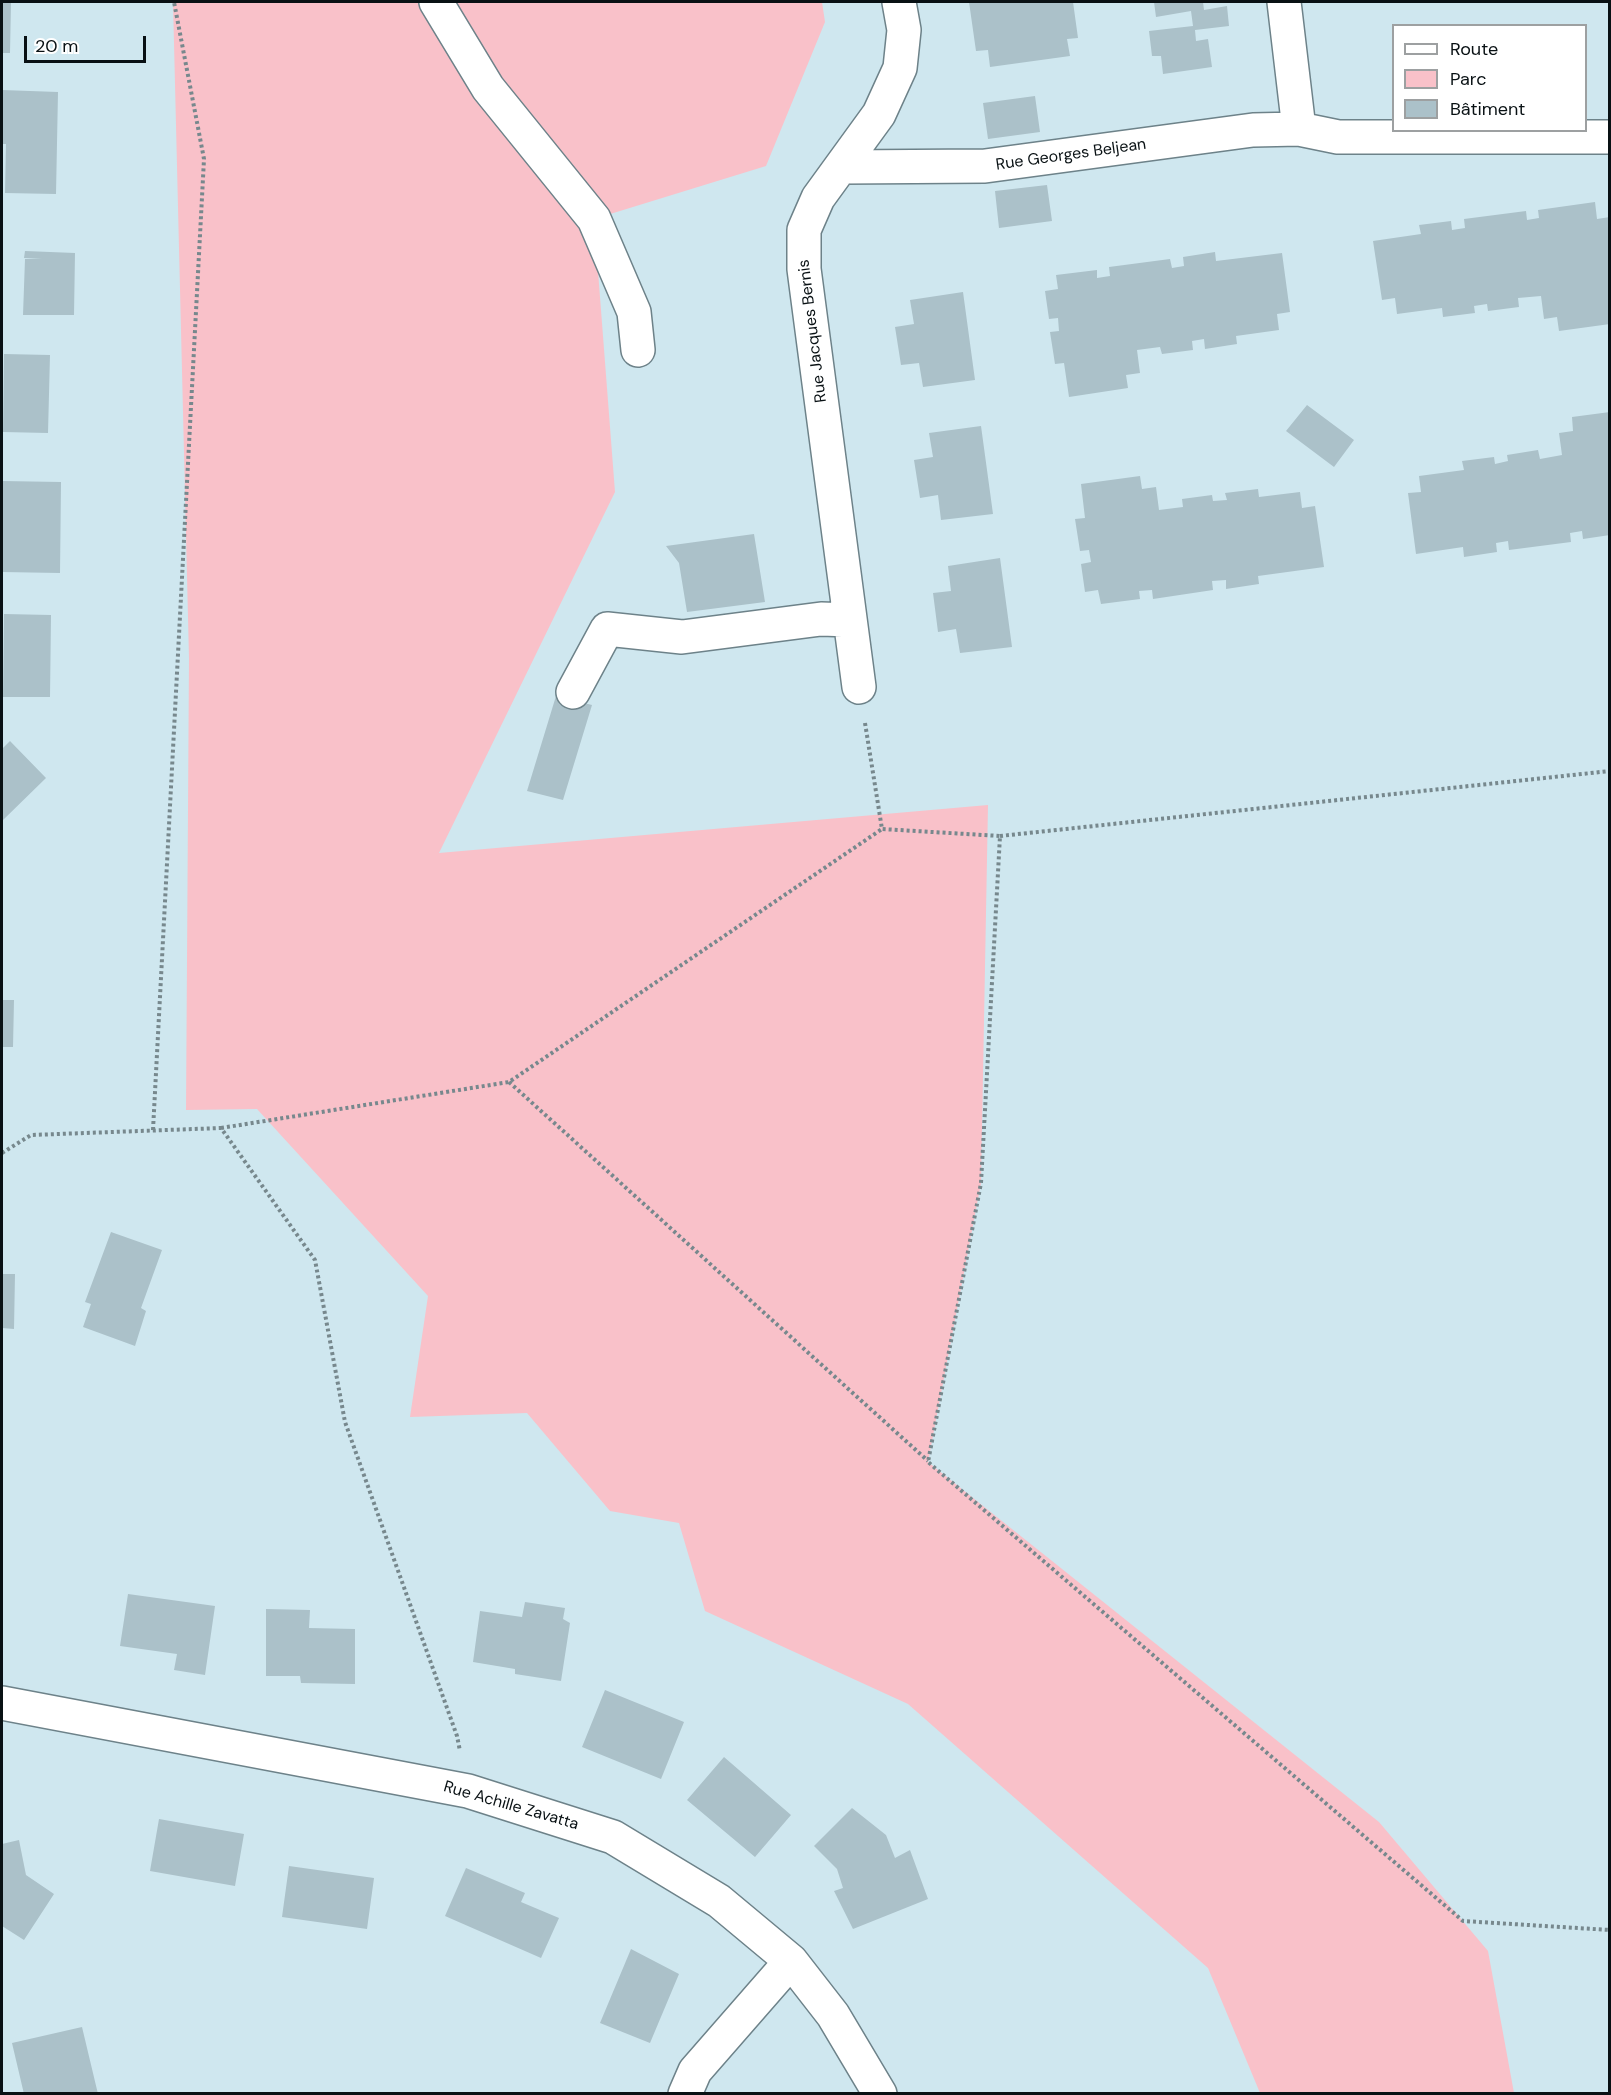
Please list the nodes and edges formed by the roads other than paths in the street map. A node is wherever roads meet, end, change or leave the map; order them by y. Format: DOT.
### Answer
graph roads {
  1 [pos="436,2"];
  2 [pos="899,2"];
  3 [pos="1284,2"];
  4 [pos="1299,129"];
  5 [pos="1610,137"];
  6 [pos="842,167"];
  7 [pos="638,350"];
  8 [pos="850,620"];
  9 [pos="859,687"];
  10 [pos="573,692"];
  11 [pos="2,1703"];
  12 [pos="791,1962"];
  13 [pos="686,2094"];
  14 [pos="880,2094"];
  1 -- 7 [label="street"];
  2 -- 6 [label="street, Rue Jacques Bernis"];
  3 -- 4 [label="street"];
  4 -- 5 [label="street, Rue Georges Beljean"];
  4 -- 6 [label="street, Rue Georges Beljean"];
  6 -- 8 [label="street, Rue Jacques Bernis"];
  8 -- 9 [label="street, Rue Jacques Bernis"];
  8 -- 10 [label="street"];
  11 -- 12 [label="street, Rue Achille Zavatta"];
  12 -- 13 [label="street"];
  12 -- 14 [label="street, Rue Achille Zavatta"];
}
